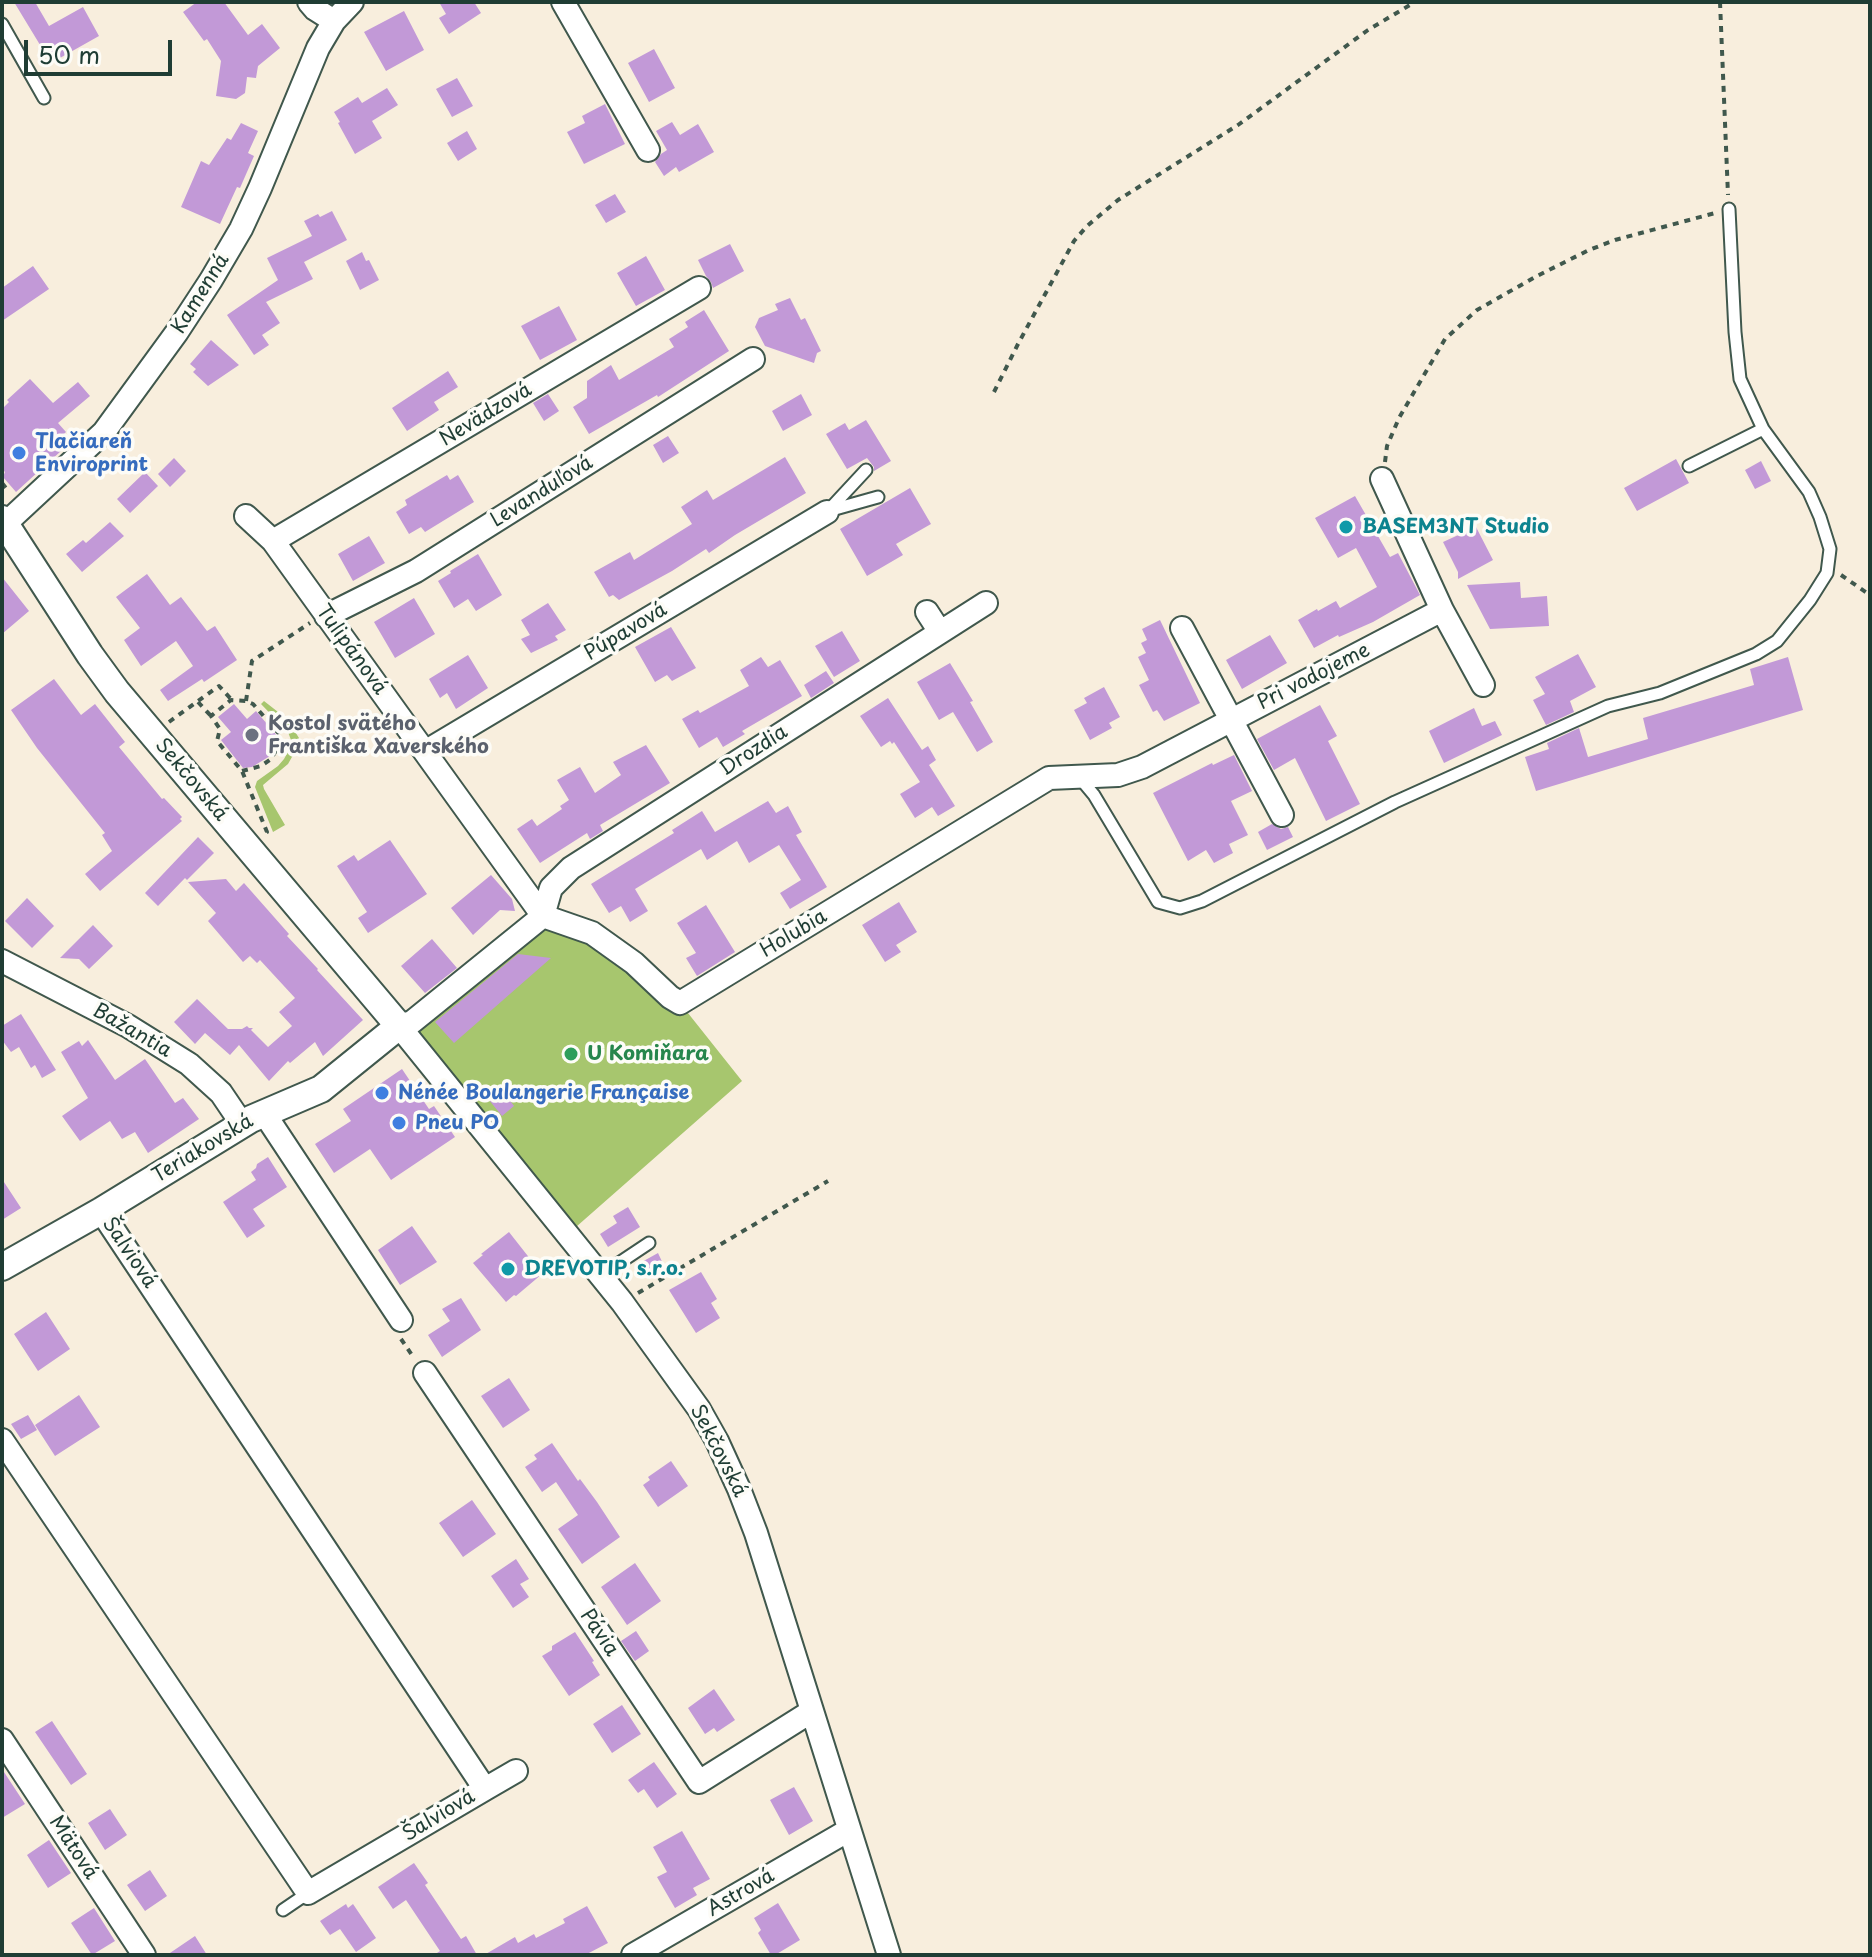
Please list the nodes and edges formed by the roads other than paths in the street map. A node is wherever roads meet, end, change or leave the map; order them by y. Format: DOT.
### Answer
graph roads {
  1 [pos="309,2"];
  2 [pos="352,2"];
  3 [pos="563,2"];
  4 [pos="334,21"];
  5 [pos="2,24"];
  6 [pos="44,98"];
  7 [pos="648,150"];
  8 [pos="1729,209"];
  9 [pos="699,288"];
  10 [pos="753,359"];
  11 [pos="1763,429"];
  12 [pos="1689,466"];
  13 [pos="866,470"];
  14 [pos="1382,479"];
  15 [pos="878,497"];
  16 [pos="827,512"];
  17 [pos="246,516"];
  18 [pos="4,522"];
  19 [pos="273,541"];
  20 [pos="986,603"];
  21 [pos="1442,610"];
  22 [pos="927,612"];
  23 [pos="326,615"];
  24 [pos="1182,628"];
  25 [pos="940,632"];
  26 [pos="1483,685"];
  27 [pos="1232,719"];
  28 [pos="425,752"];
  29 [pos="1079,777"];
  30 [pos="1049,778"];
  31 [pos="1282,815"];
  32 [pos="543,916"];
  33 [pos="2,961"];
  34 [pos="399,1026"];
  35 [pos="253,1118"];
  36 [pos="101,1211"];
  37 [pos="649,1243"];
  38 [pos="2,1267"];
  39 [pos="601,1275"];
  40 [pos="401,1320"];
  41 [pos="425,1373"];
  42 [pos="2,1440"];
  43 [pos="812,1711"];
  44 [pos="2,1740"];
  45 [pos="516,1771"];
  46 [pos="485,1789"];
  47 [pos="849,1830"];
  48 [pos="308,1893"];
  49 [pos="283,1910"];
  50 [pos="144,1955"];
  51 [pos="633,1955"];
  52 [pos="889,1955"];
  1 -- 4 [label="street"];
  2 -- 4 [label="street, Kamenná"];
  3 -- 7 [label="street"];
  4 -- 18 [label="street, Kamenná"];
  5 -- 6 [label="lane"];
  8 -- 11 [label="lane"];
  9 -- 19 [label="street, Nevädzová"];
  10 -- 23 [label="street, Levanduľová"];
  11 -- 12 [label="lane"];
  11 -- 29 [label="lane"];
  13 -- 16 [label="lane"];
  14 -- 21 [label="street"];
  15 -- 16 [label="lane"];
  16 -- 28 [label="street, Púpavová"];
  17 -- 19 [label="street, Tulipánová"];
  18 -- 34 [label="street, Sekčovská"];
  19 -- 23 [label="street, Tulipánová"];
  20 -- 25 [label="street, Drozdia"];
  21 -- 26 [label="street"];
  21 -- 27 [label="street, Pri vodojeme"];
  22 -- 25 [label="street"];
  23 -- 28 [label="street, Tulipánová"];
  24 -- 27 [label="street"];
  25 -- 32 [label="street, Drozdia"];
  27 -- 29 [label="street, Pri vodojeme"];
  27 -- 31 [label="street"];
  28 -- 32 [label="street, Tulipánová"];
  29 -- 30 [label="street, Pri vodojeme"];
  30 -- 32 [label="street, Holubia"];
  32 -- 34 [label="street"];
  33 -- 35 [label="street, Bažantia"];
  34 -- 35 [label="street, Teriakovská"];
  34 -- 39 [label="street, Sekčovská"];
  35 -- 36 [label="street, Teriakovská"];
  35 -- 40 [label="street, Bažantia"];
  36 -- 38 [label="street, Teriakovská"];
  36 -- 46 [label="street, Šalviová"];
  37 -- 39 [label="lane"];
  39 -- 43 [label="street, Sekčovská"];
  41 -- 43 [label="street, Pávia"];
  42 -- 48 [label="street"];
  43 -- 47 [label="street, Sekčovská"];
  44 -- 50 [label="street, Mätová"];
  45 -- 46 [label="street"];
  46 -- 48 [label="street, Šalviová"];
  47 -- 51 [label="street, Astrová"];
  47 -- 52 [label="street, Sekčovská"];
  48 -- 49 [label="lane"];
}
